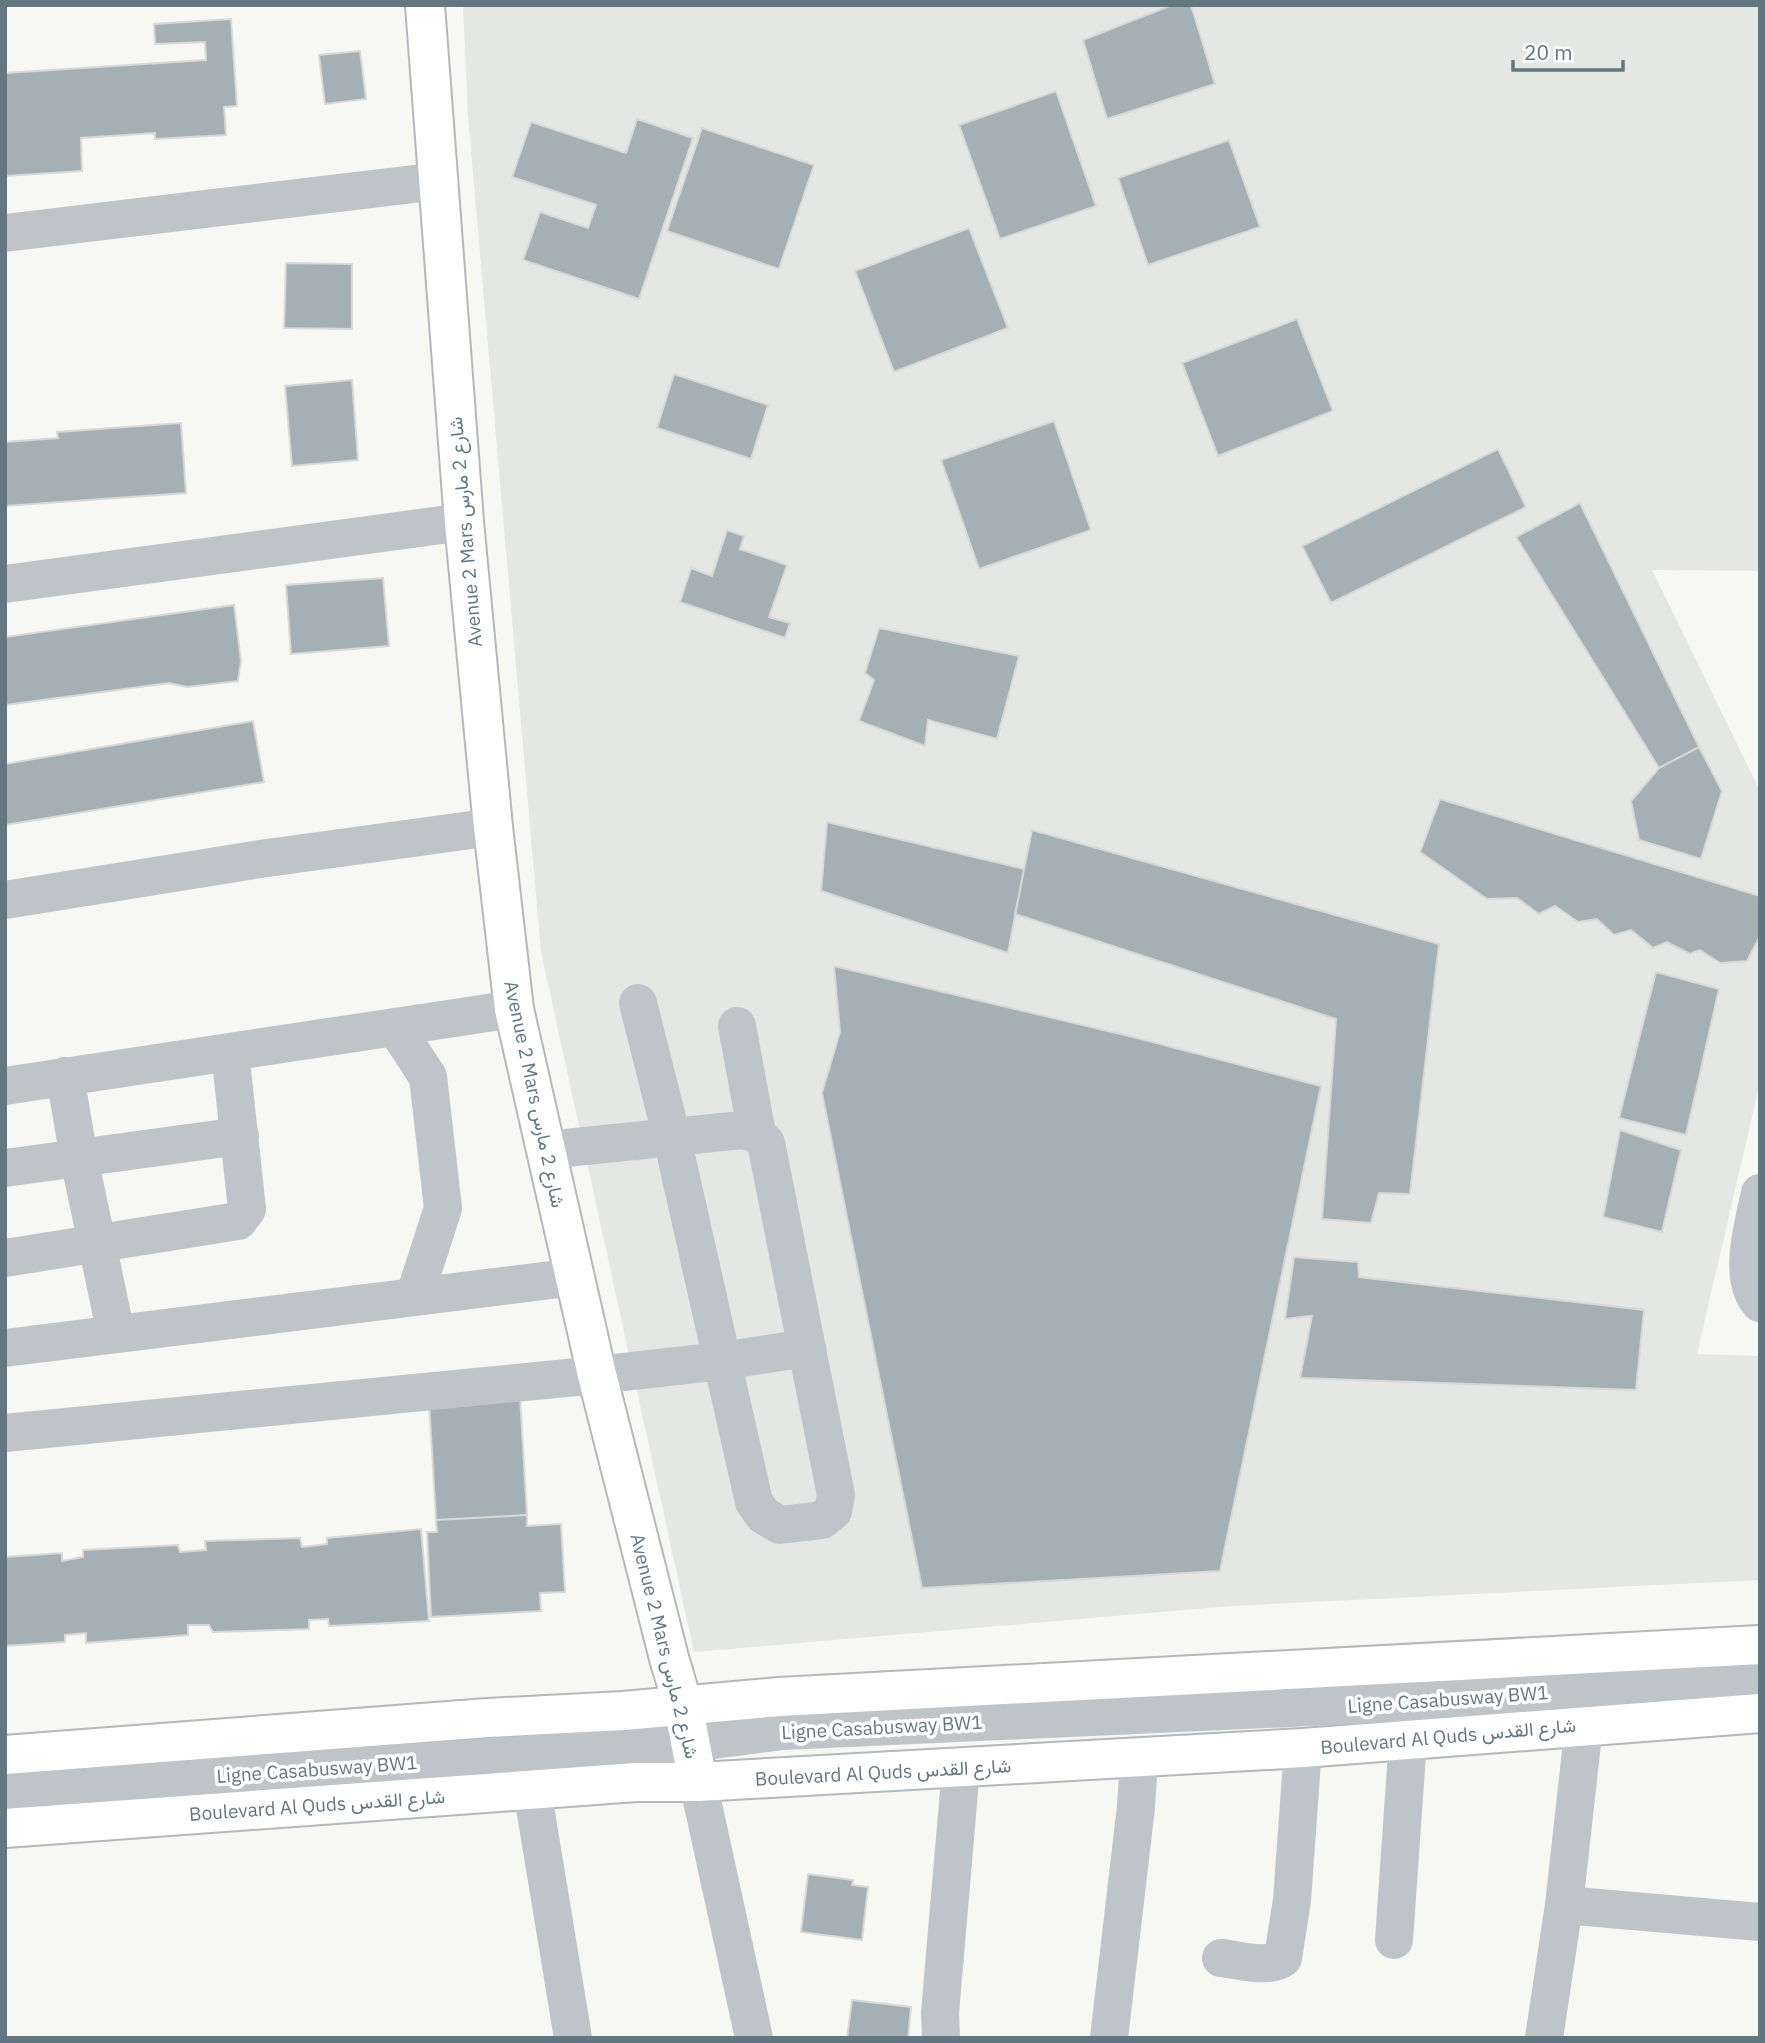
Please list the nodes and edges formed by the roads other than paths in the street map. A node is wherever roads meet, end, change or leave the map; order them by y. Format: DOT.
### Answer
graph roads {
  1 [pos="425,5"];
  2 [pos="439,181"];
  3 [pos="5,233"];
  4 [pos="464,522"];
  5 [pos="5,584"];
  6 [pos="493,827"];
  7 [pos="5,900"];
  8 [pos="638,1003"];
  9 [pos="514,1009"];
  10 [pos="737,1026"];
  11 [pos="396,1028"];
  12 [pos="230,1052"];
  13 [pos="65,1076"];
  14 [pos="5,1086"];
  15 [pos="757,1134"];
  16 [pos="240,1136"];
  17 [pos="672,1138"];
  18 [pos="546,1150"];
  19 [pos="79,1158"];
  20 [pos="5,1168"];
  21 [pos="1760,1193"];
  22 [pos="98,1243"];
  23 [pos="5,1258"];
  24 [pos="575,1277"];
  25 [pos="415,1295"];
  26 [pos="1760,1303"];
  27 [pos="116,1334"];
  28 [pos="5,1348"];
  29 [pos="807,1348"];
  30 [pos="721,1362"];
  31 [pos="597,1375"];
  32 [pos="5,1433"];
  33 [pos="1760,1645"];
  34 [pos="1760,1679"];
  35 [pos="1760,1696"];
  36 [pos="683,1705"];
  37 [pos="1760,1713"];
  38 [pos="1584,1725"];
  39 [pos="1408,1739"];
  40 [pos="1303,1748"];
  41 [pos="5,1755"];
  42 [pos="1139,1759"];
  43 [pos="694,1761"];
  44 [pos="961,1768"];
  45 [pos="532,1789"];
  46 [pos="5,1791"];
  47 [pos="5,1805"];
  48 [pos="5,1828"];
  49 [pos="1564,1905"];
  50 [pos="1760,1922"];
  51 [pos="1394,1940"];
  52 [pos="1222,1958"];
  53 [pos="573,2038"];
  54 [pos="754,2038"];
  55 [pos="941,2038"];
  56 [pos="1109,2038"];
  57 [pos="1544,2038"];
  1 -- 2 [label="main road, Avenue 2 Mars شارع 2 مارس"];
  2 -- 3 [label="street"];
  2 -- 4 [label="main road, Avenue 2 Mars شارع 2 مارس"];
  4 -- 5 [label="street"];
  4 -- 6 [label="main road, Avenue 2 Mars شارع 2 مارس"];
  6 -- 7 [label="street"];
  6 -- 9 [label="main road, Avenue 2 Mars شارع 2 مارس"];
  8 -- 17 [label="street"];
  9 -- 11 [label="street"];
  9 -- 18 [label="main road, Avenue 2 Mars شارع 2 مارس"];
  10 -- 15 [label="street"];
  11 -- 12 [label="street"];
  11 -- 25 [label="street"];
  12 -- 13 [label="street"];
  12 -- 16 [label="street"];
  13 -- 14 [label="street"];
  13 -- 19 [label="street"];
  15 -- 17 [label="street"];
  15 -- 29 [label="street"];
  16 -- 19 [label="street"];
  16 -- 22 [label="street"];
  17 -- 18 [label="street"];
  17 -- 30 [label="street"];
  18 -- 24 [label="main road, Avenue 2 Mars شارع 2 مارس"];
  19 -- 20 [label="street"];
  19 -- 22 [label="street"];
  21 -- 26 [label="street"];
  22 -- 23 [label="street"];
  22 -- 27 [label="street"];
  24 -- 25 [label="street"];
  24 -- 31 [label="main road, Avenue 2 Mars شارع 2 مارس"];
  25 -- 27 [label="street"];
  27 -- 28 [label="street"];
  29 -- 30 [label="street"];
  29 -- 30 [label="street"];
  30 -- 31 [label="street"];
  31 -- 32 [label="street"];
  31 -- 36 [label="main road, Avenue 2 Mars شارع 2 مارس"];
  33 -- 36 [label="main road"];
  34 -- 43 [label="street, Ligne Casabusway BW1"];
  35 -- 43 [label="street, Ligne Casabusway BW1"];
  36 -- 41 [label="main road"];
  36 -- 43 [label="main road, Avenue 2 Mars شارع 2 مارس"];
  37 -- 38 [label="main road, Boulevard Al Quds شارع القدس"];
  38 -- 39 [label="main road, Boulevard Al Quds شارع القدس"];
  38 -- 49 [label="street"];
  39 -- 40 [label="main road, Boulevard Al Quds شارع القدس"];
  39 -- 51 [label="street"];
  40 -- 42 [label="main road, Boulevard Al Quds شارع القدس"];
  40 -- 52 [label="street"];
  42 -- 44 [label="main road, Boulevard Al Quds شارع القدس"];
  42 -- 56 [label="street"];
  43 -- 44 [label="main road, Boulevard Al Quds شارع القدس"];
  43 -- 45 [label="main road, Boulevard Al Quds شارع القدس"];
  43 -- 46 [label="street, Ligne Casabusway BW1"];
  43 -- 47 [label="street, Ligne Casabusway BW1"];
  43 -- 54 [label="street, Avenue 2 Mars شارع 2 مارس"];
  44 -- 55 [label="street"];
  45 -- 48 [label="main road, Boulevard Al Quds شارع القدس"];
  45 -- 53 [label="street"];
  49 -- 50 [label="street"];
  49 -- 57 [label="street"];
}
